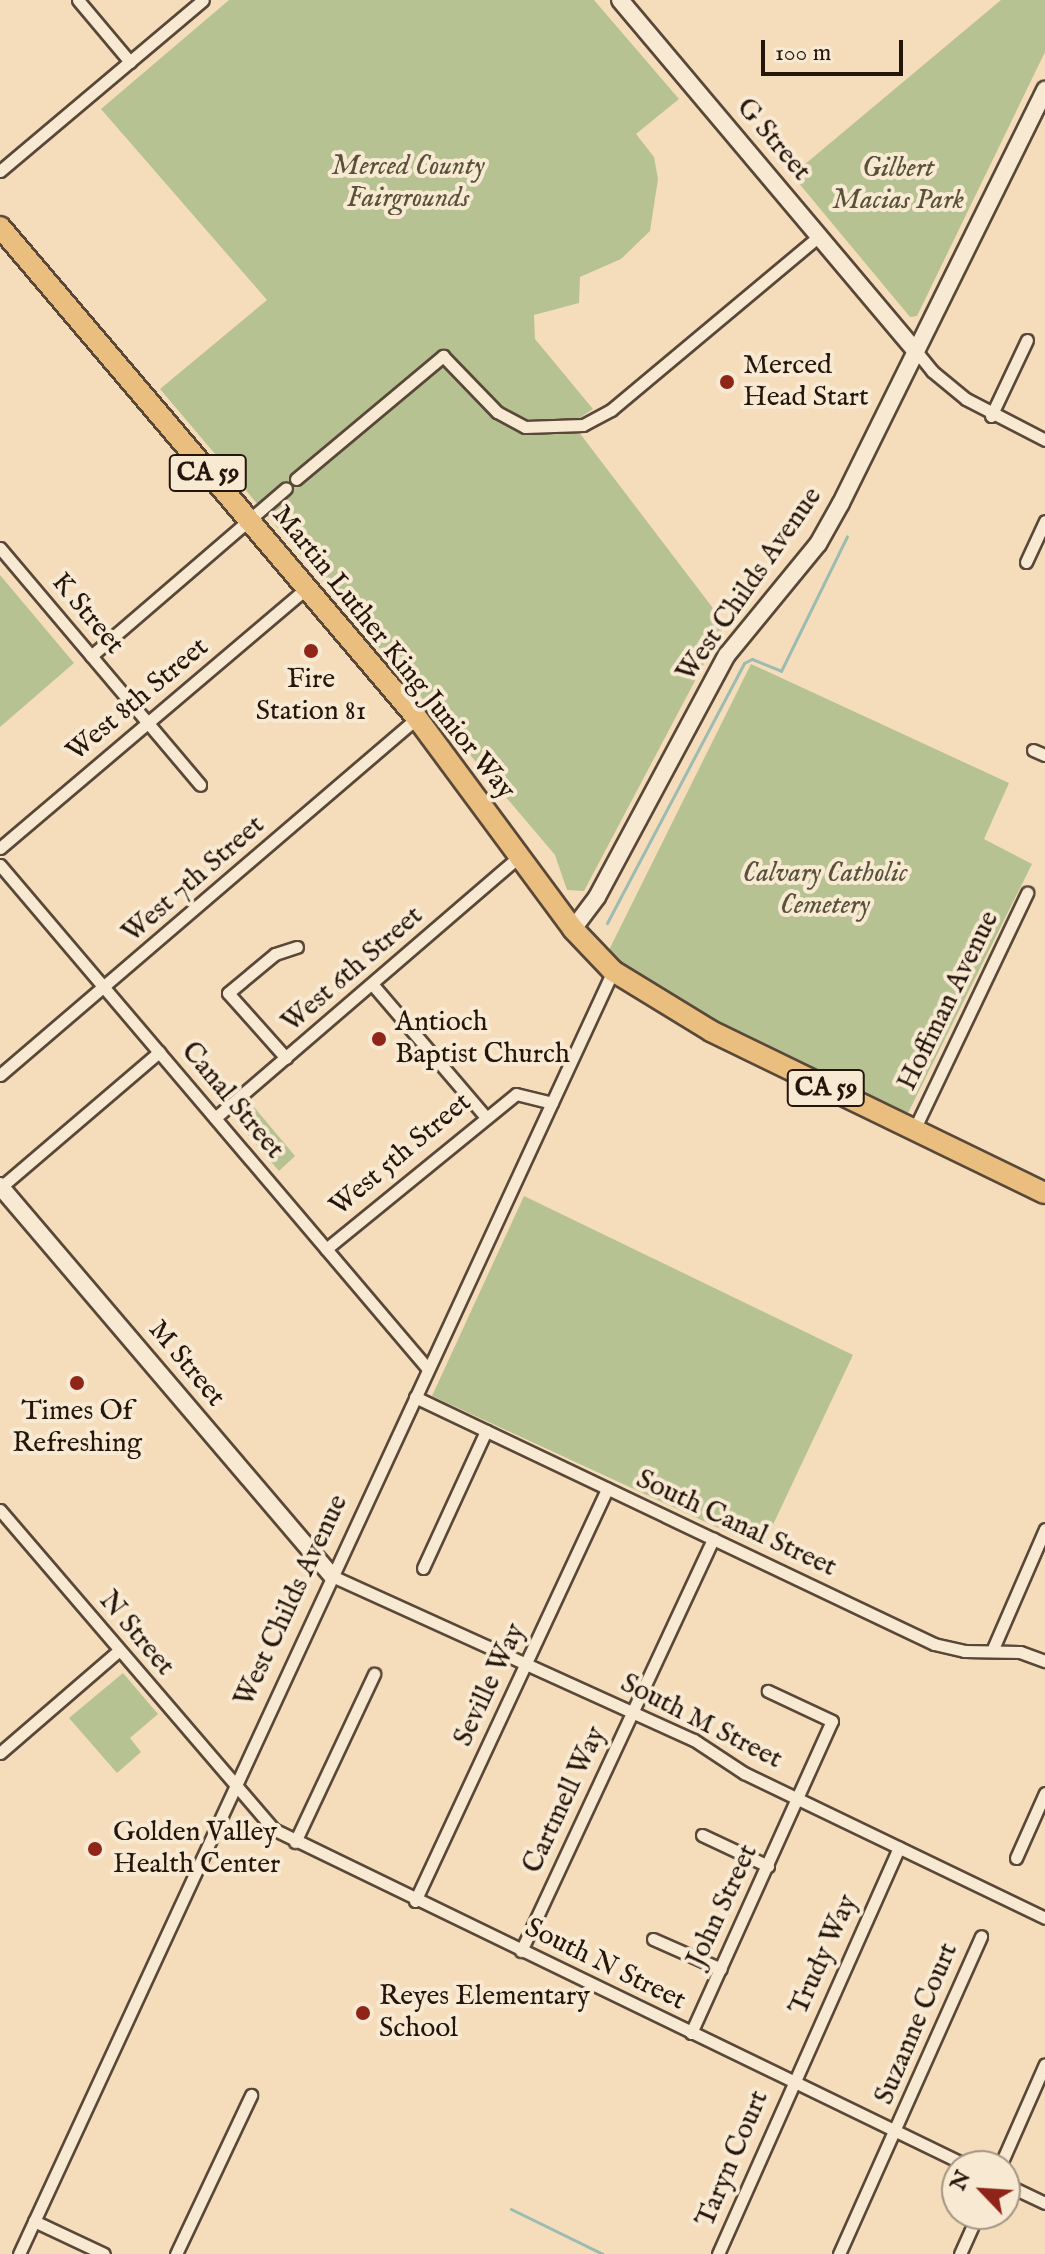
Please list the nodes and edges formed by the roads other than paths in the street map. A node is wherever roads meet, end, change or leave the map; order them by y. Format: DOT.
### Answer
graph roads {
  1 [pos="78,0"];
  2 [pos="203,0"];
  3 [pos="620,0"];
  4 [pos="130,62"];
  5 [pos="1045,90"];
  6 [pos="0,171"];
  7 [pos="0,227"];
  8 [pos="820,235"];
  9 [pos="1027,340"];
  10 [pos="916,351"];
  11 [pos="991,416"];
  12 [pos="1045,440"];
  13 [pos="296,479"];
  14 [pos="286,488"];
  15 [pos="247,519"];
  16 [pos="1045,521"];
  17 [pos="0,548"];
  18 [pos="1026,562"];
  19 [pos="307,588"];
  20 [pos="91,656"];
  21 [pos="417,718"];
  22 [pos="147,724"];
  23 [pos="1033,750"];
  24 [pos="1045,755"];
  25 [pos="200,785"];
  26 [pos="0,848"];
  27 [pos="520,856"];
  28 [pos="0,865"];
  29 [pos="1027,893"];
  30 [pos="573,929"];
  31 [pos="297,947"];
  32 [pos="613,971"];
  33 [pos="373,985"];
  34 [pos="105,988"];
  35 [pos="159,1052"];
  36 [pos="286,1058"];
  37 [pos="0,1075"];
  38 [pos="552,1103"];
  39 [pos="485,1116"];
  40 [pos="215,1118"];
  41 [pos="914,1130"];
  42 [pos="0,1186"];
  43 [pos="1045,1193"];
  44 [pos="326,1249"];
  45 [pos="428,1369"];
  46 [pos="415,1397"];
  47 [pos="486,1431"];
  48 [pos="607,1489"];
  49 [pos="0,1510"];
  50 [pos="4,1524"];
  51 [pos="1045,1529"];
  52 [pos="713,1539"];
  53 [pos="423,1568"];
  54 [pos="332,1576"];
  55 [pos="118,1651"];
  56 [pos="992,1651"];
  57 [pos="1045,1661"];
  58 [pos="526,1664"];
  59 [pos="374,1674"];
  60 [pos="768,1691"];
  61 [pos="632,1712"];
  62 [pos="0,1753"];
  63 [pos="234,1789"];
  64 [pos="1045,1793"];
  65 [pos="799,1798"];
  66 [pos="702,1835"];
  67 [pos="295,1842"];
  68 [pos="899,1847"];
  69 [pos="1016,1858"];
  70 [pos="768,1866"];
  71 [pos="415,1901"];
  72 [pos="1045,1918"];
  73 [pos="981,1936"];
  74 [pos="653,1939"];
  75 [pos="521,1951"];
  76 [pos="721,1969"];
  77 [pos="691,2033"];
  78 [pos="1045,2064"];
  79 [pos="792,2082"];
  80 [pos="251,2095"];
  81 [pos="896,2130"];
  82 [pos="1007,2150"];
  83 [pos="941,2152"];
  84 [pos="1021,2192"];
  85 [pos="1045,2203"];
  86 [pos="34,2221"];
  87 [pos="971,2230"];
  88 [pos="19,2254"];
  89 [pos="104,2254"];
  90 [pos="176,2254"];
  91 [pos="718,2254"];
  92 [pos="839,2254"];
  93 [pos="960,2254"];
  1 -- 4 [label="street"];
  2 -- 4 [label="street"];
  3 -- 8 [label="main road, G Street"];
  4 -- 6 [label="street"];
  5 -- 10 [label="main road, West Childs Avenue"];
  7 -- 15 [label="highway, Martin Luther King Junior Way / CA 59"];
  8 -- 10 [label="main road, G Street"];
  8 -- 13 [label="street"];
  9 -- 11 [label="street"];
  10 -- 11 [label="street"];
  10 -- 30 [label="main road, West Childs Avenue"];
  11 -- 12 [label="street"];
  14 -- 15 [label="street"];
  15 -- 19 [label="highway, Martin Luther King Junior Way / CA 59"];
  15 -- 20 [label="street"];
  16 -- 18 [label="street"];
  17 -- 20 [label="street, K Street"];
  19 -- 21 [label="highway, Martin Luther King Junior Way / CA 59"];
  19 -- 22 [label="street, West 8th Street"];
  20 -- 22 [label="street, K Street"];
  21 -- 27 [label="highway, Martin Luther King Junior Way / CA 59"];
  21 -- 34 [label="street, West 7th Street"];
  22 -- 25 [label="street, K Street"];
  22 -- 26 [label="street, West 8th Street"];
  23 -- 24 [label="street"];
  27 -- 30 [label="highway, Martin Luther King Junior Way / CA 59"];
  27 -- 33 [label="street, West 6th Street"];
  28 -- 34 [label="street, Canal Street"];
  29 -- 41 [label="street, Hoffman Avenue"];
  30 -- 32 [label="highway, Martin Luther King Junior Way / CA 59"];
  31 -- 36 [label="street"];
  32 -- 38 [label="street, West Childs Avenue"];
  32 -- 41 [label="highway, CA 59"];
  33 -- 36 [label="street, West 6th Street"];
  33 -- 39 [label="street"];
  34 -- 35 [label="street, Canal Street"];
  34 -- 37 [label="street, West 7th Street"];
  35 -- 40 [label="street, Canal Street"];
  35 -- 42 [label="street"];
  36 -- 40 [label="street, West 6th Street"];
  38 -- 39 [label="street, West 5th Street"];
  38 -- 45 [label="street, West Childs Avenue"];
  39 -- 44 [label="street, West 5th Street"];
  40 -- 44 [label="street, Canal Street"];
  41 -- 43 [label="highway, CA 59"];
  42 -- 54 [label="main road, M Street"];
  44 -- 45 [label="street, Canal Street"];
  45 -- 46 [label="street, West Childs Avenue"];
  46 -- 47 [label="street, South Canal Street"];
  46 -- 54 [label="street, West Childs Avenue"];
  47 -- 48 [label="street, South Canal Street"];
  47 -- 53 [label="street"];
  48 -- 52 [label="street, South Canal Street"];
  48 -- 58 [label="street, Seville Way"];
  49 -- 50 [label="street, N Street"];
  50 -- 55 [label="street, N Street"];
  51 -- 56 [label="street"];
  52 -- 56 [label="street, South Canal Street"];
  52 -- 61 [label="street, Cartmell Way"];
  54 -- 58 [label="street, South M Street"];
  54 -- 63 [label="street, West Childs Avenue"];
  55 -- 62 [label="street"];
  55 -- 63 [label="street, N Street"];
  56 -- 57 [label="street, South Canal Street"];
  58 -- 61 [label="street, South M Street"];
  58 -- 71 [label="street, Seville Way"];
  59 -- 67 [label="street"];
  60 -- 65 [label="street, John Street"];
  61 -- 65 [label="street, South M Street"];
  61 -- 75 [label="street, Cartmell Way"];
  63 -- 67 [label="street, South N Street"];
  63 -- 86 [label="street, West Childs Avenue"];
  64 -- 69 [label="street"];
  65 -- 68 [label="street, South M Street"];
  65 -- 70 [label="street, John Street"];
  66 -- 70 [label="street"];
  67 -- 71 [label="street, South N Street"];
  68 -- 72 [label="street, South M Street"];
  68 -- 79 [label="street, Trudy Way"];
  70 -- 76 [label="street, John Street"];
  71 -- 75 [label="street, South N Street"];
  73 -- 81 [label="street, Suzanne Court"];
  74 -- 76 [label="street"];
  75 -- 77 [label="street, South N Street"];
  76 -- 77 [label="street, John Street"];
  77 -- 79 [label="street, South N Street"];
  78 -- 82 [label="street"];
  79 -- 81 [label="street, South N Street"];
  79 -- 91 [label="street, Taryn Court"];
  80 -- 90 [label="street"];
  81 -- 83 [label="street, South N Street"];
  81 -- 92 [label="street, Suzanne Court"];
  84 -- 85 [label="street"];
  86 -- 88 [label="street, West Childs Avenue"];
  86 -- 89 [label="street"];
  87 -- 93 [label="street"];
}
